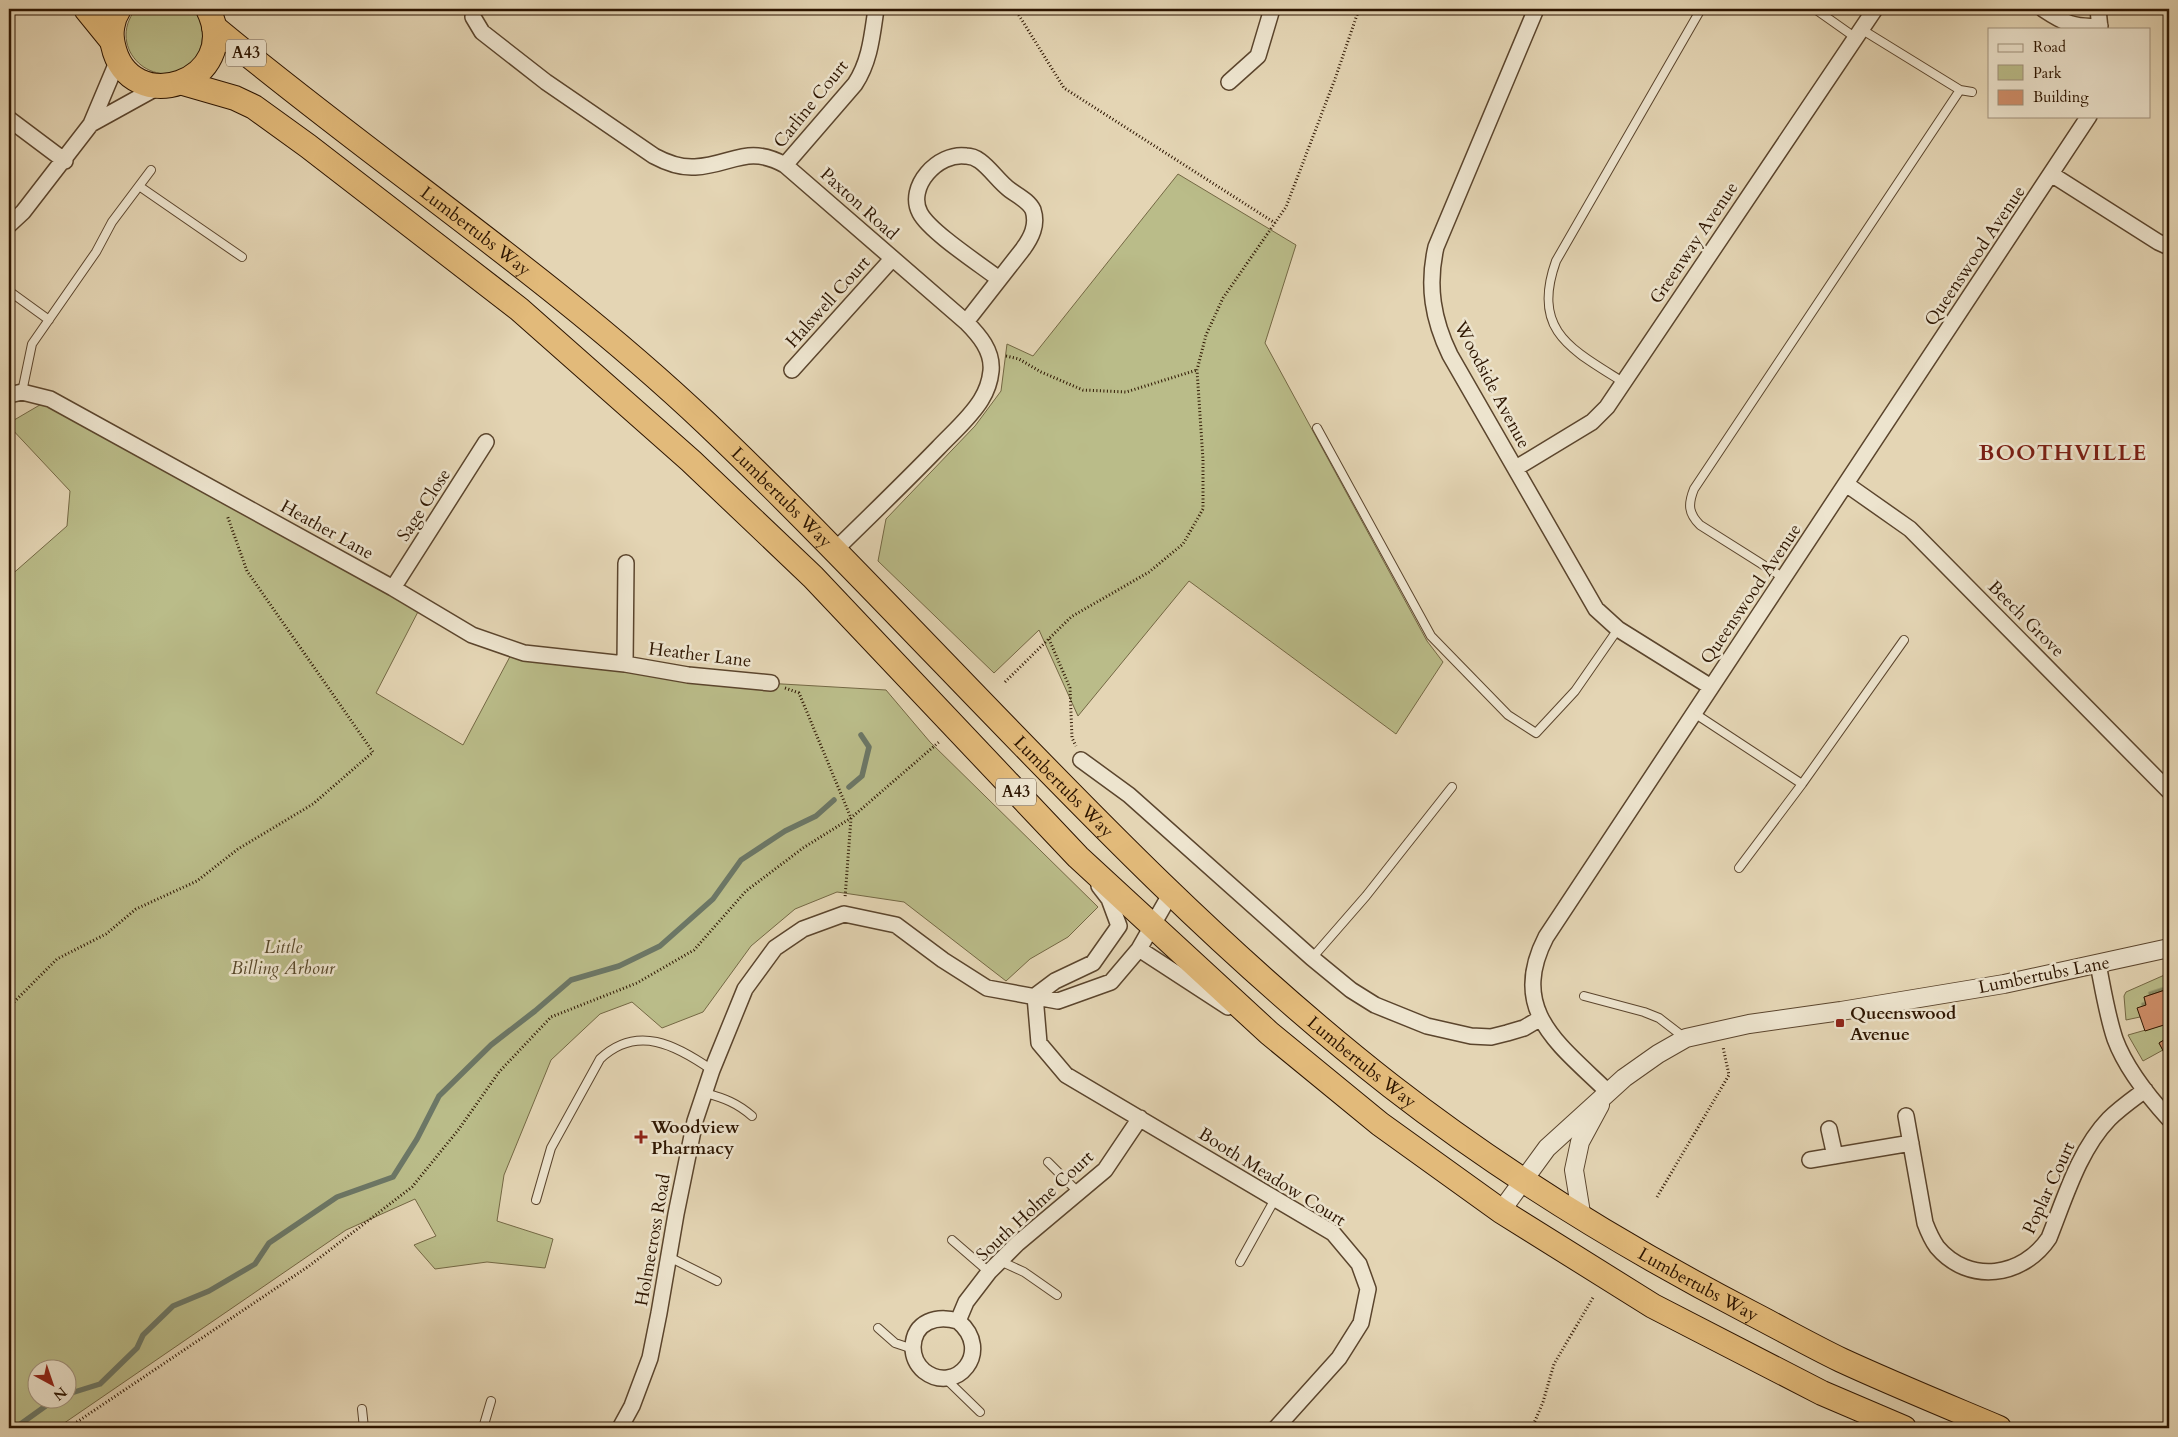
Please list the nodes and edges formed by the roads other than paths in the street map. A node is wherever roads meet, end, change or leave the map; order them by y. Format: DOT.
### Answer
graph roads {
  1 [pos="86,9"];
  2 [pos="119,9"];
  3 [pos="459,9"];
  4 [pos="876,9"];
  5 [pos="1272,9"];
  6 [pos="1536,9"];
  7 [pos="1701,9"];
  8 [pos="1815,9"];
  9 [pos="1875,9"];
  10 [pos="2043,9"];
  11 [pos="2098,9"];
  12 [pos="473,13"];
  13 [pos="211,18"];
  14 [pos="2100,28"];
  15 [pos="1858,34"];
  16 [pos="115,51"];
  17 [pos="1229,82"];
  18 [pos="183,83"];
  19 [pos="158,87"];
  20 [pos="1960,90"];
  21 [pos="1972,92"];
  22 [pos="2088,118"];
  23 [pos="9,119"];
  24 [pos="91,124"];
  25 [pos="65,160"];
  26 [pos="785,165"];
  27 [pos="151,170"];
  28 [pos="2051,174"];
  29 [pos="139,186"];
  30 [pos="9,225"];
  31 [pos="2136,228"];
  32 [pos="2169,234"];
  33 [pos="2169,246"];
  34 [pos="242,257"];
  35 [pos="892,258"];
  36 [pos="999,279"];
  37 [pos="9,291"];
  38 [pos="49,320"];
  39 [pos="966,322"];
  40 [pos="792,370"];
  41 [pos="1623,382"];
  42 [pos="15,393"];
  43 [pos="1317,428"];
  44 [pos="486,442"];
  45 [pos="1516,468"];
  46 [pos="1846,484"];
  47 [pos="834,551"];
  48 [pos="626,563"];
  49 [pos="1784,578"];
  50 [pos="393,588"];
  51 [pos="1618,629"];
  52 [pos="1904,640"];
  53 [pos="625,664"];
  54 [pos="771,683"];
  55 [pos="1711,688"];
  56 [pos="1694,714"];
  57 [pos="1081,760"];
  58 [pos="1802,784"];
  59 [pos="1452,787"];
  60 [pos="2169,791"];
  61 [pos="1078,858"];
  62 [pos="1739,868"];
  63 [pos="1171,893"];
  64 [pos="1153,927"];
  65 [pos="2169,948"];
  66 [pos="1139,949"];
  67 [pos="1312,958"];
  68 [pos="2098,964"];
  69 [pos="1035,996"];
  70 [pos="1584,996"];
  71 [pos="1540,1018"];
  72 [pos="1269,1033"];
  73 [pos="1686,1038"];
  74 [pos="712,1070"];
  75 [pos="2144,1090"];
  76 [pos="1608,1092"];
  77 [pos="705,1093"];
  78 [pos="752,1116"];
  79 [pos="1906,1116"];
  80 [pos="1140,1118"];
  81 [pos="2169,1119"];
  82 [pos="1829,1129"];
  83 [pos="1911,1143"];
  84 [pos="1835,1156"];
  85 [pos="1810,1160"];
  86 [pos="1048,1162"];
  87 [pos="1523,1180"];
  88 [pos="1078,1192"];
  89 [pos="1275,1198"];
  90 [pos="536,1200"];
  91 [pos="1501,1211"];
  92 [pos="1582,1219"];
  93 [pos="952,1240"];
  94 [pos="669,1257"];
  95 [pos="1240,1262"];
  96 [pos="994,1267"];
  97 [pos="717,1281"];
  98 [pos="1057,1295"];
  99 [pos="958,1321"];
  100 [pos="878,1328"];
  101 [pos="913,1349"];
  102 [pos="944,1378"];
  103 [pos="491,1401"];
  104 [pos="362,1409"];
  105 [pos="980,1412"];
  106 [pos="364,1428"];
  107 [pos="483,1428"];
  108 [pos="620,1428"];
  109 [pos="1276,1428"];
  110 [pos="1904,1428"];
  111 [pos="1999,1428"];
  1 -- 16 [label="highway"];
  2 -- 16 [label="highway"];
  3 -- 12 [label="street"];
  4 -- 26 [label="street, Carline Court"];
  5 -- 17 [label="street"];
  6 -- 45 [label="street, Woodside Avenue"];
  7 -- 41 [label="lane"];
  8 -- 15 [label="lane"];
  9 -- 15 [label="street, Greenway Avenue"];
  10 -- 14 [label="street"];
  11 -- 14 [label="street"];
  12 -- 26 [label="street, Paxton Road"];
  13 -- 18 [label="highway, A43"];
  13 -- 47 [label="highway, Lumbertubs Way / A43"];
  15 -- 20 [label="lane"];
  15 -- 41 [label="street, Greenway Avenue"];
  16 -- 19 [label="highway"];
  16 -- 24 [label="street"];
  18 -- 19 [label="highway, A43"];
  18 -- 61 [label="highway, Lumbertubs Way / A43"];
  19 -- 24 [label="street"];
  20 -- 21 [label="lane"];
  20 -- 49 [label="lane"];
  22 -- 28 [label="street, Queenswood Avenue"];
  23 -- 25 [label="street"];
  24 -- 25 [label="street"];
  25 -- 30 [label="street"];
  26 -- 35 [label="street, Paxton Road"];
  27 -- 29 [label="lane"];
  28 -- 31 [label="street"];
  28 -- 46 [label="street, Queenswood Avenue"];
  29 -- 34 [label="lane"];
  29 -- 38 [label="lane"];
  31 -- 32 [label="street"];
  31 -- 33 [label="street"];
  35 -- 39 [label="street, Paxton Road"];
  35 -- 40 [label="street, Halswell Court"];
  36 -- 36 [label="street"];
  36 -- 39 [label="street"];
  37 -- 38 [label="lane"];
  38 -- 42 [label="lane"];
  39 -- 47 [label="street, Paxton Road"];
  41 -- 45 [label="street, Greenway Avenue"];
  42 -- 50 [label="street, Heather Lane"];
  43 -- 51 [label="lane"];
  44 -- 50 [label="street, Sage Close"];
  45 -- 51 [label="street, Woodside Avenue"];
  46 -- 49 [label="street, Queenswood Avenue"];
  46 -- 60 [label="street, Beech Grove"];
  47 -- 63 [label="highway, Lumbertubs Way / A43"];
  48 -- 53 [label="street, Heather Lane"];
  49 -- 55 [label="street, Queenswood Avenue"];
  50 -- 53 [label="street, Heather Lane"];
  51 -- 55 [label="street, Woodside Avenue"];
  52 -- 58 [label="lane"];
  53 -- 54 [label="street, Heather Lane"];
  55 -- 56 [label="street, Queenswood Avenue"];
  56 -- 58 [label="lane"];
  56 -- 71 [label="street, Queenswood Avenue"];
  57 -- 67 [label="street, Lumbertubs Way"];
  58 -- 62 [label="lane"];
  59 -- 67 [label="lane"];
  61 -- 64 [label="highway, Lumbertubs Way / A43"];
  61 -- 69 [label="street"];
  63 -- 64 [label="street"];
  63 -- 87 [label="highway, Lumbertubs Way / A43"];
  64 -- 66 [label="street"];
  64 -- 72 [label="highway, Lumbertubs Way / A43"];
  65 -- 68 [label="street, Lumbertubs Lane"];
  66 -- 69 [label="street"];
  66 -- 72 [label="street, Lumbertubs Way"];
  67 -- 71 [label="street, Lumbertubs Way"];
  68 -- 73 [label="street, Lumbertubs Lane"];
  68 -- 75 [label="street"];
  69 -- 74 [label="street, Holmecross Road"];
  69 -- 80 [label="street, Booth Meadow Court"];
  70 -- 73 [label="lane"];
  71 -- 76 [label="street, Queenswood Avenue"];
  72 -- 91 [label="highway, Lumbertubs Way / A43"];
  73 -- 76 [label="street, Lumbertubs Lane"];
  74 -- 77 [label="street, Holmecross Road"];
  74 -- 90 [label="lane"];
  75 -- 81 [label="street"];
  75 -- 83 [label="street, Poplar Court"];
  76 -- 87 [label="street, Lumbertubs Lane"];
  76 -- 92 [label="street"];
  77 -- 78 [label="lane"];
  77 -- 94 [label="street, Holmecross Road"];
  79 -- 83 [label="street, Poplar Court"];
  80 -- 88 [label="street, South Holme Court"];
  80 -- 89 [label="street, Booth Meadow Court"];
  82 -- 84 [label="street"];
  83 -- 84 [label="street"];
  84 -- 85 [label="street"];
  86 -- 88 [label="lane"];
  87 -- 91 [label="street, Lumbertubs Lane"];
  87 -- 92 [label="highway, Lumbertubs Way / A43"];
  88 -- 96 [label="street, South Holme Court"];
  89 -- 95 [label="lane"];
  89 -- 109 [label="street, Booth Meadow Court"];
  91 -- 110 [label="highway, Lumbertubs Way / A43"];
  92 -- 111 [label="highway, Lumbertubs Way / A43"];
  93 -- 96 [label="lane"];
  94 -- 97 [label="lane"];
  94 -- 108 [label="street, Holmecross Road"];
  96 -- 98 [label="lane"];
  96 -- 99 [label="street, South Holme Court"];
  99 -- 101 [label="street"];
  99 -- 102 [label="street"];
  100 -- 101 [label="lane"];
  101 -- 102 [label="street"];
  102 -- 105 [label="lane"];
  103 -- 107 [label="lane"];
  104 -- 106 [label="lane"];
}
